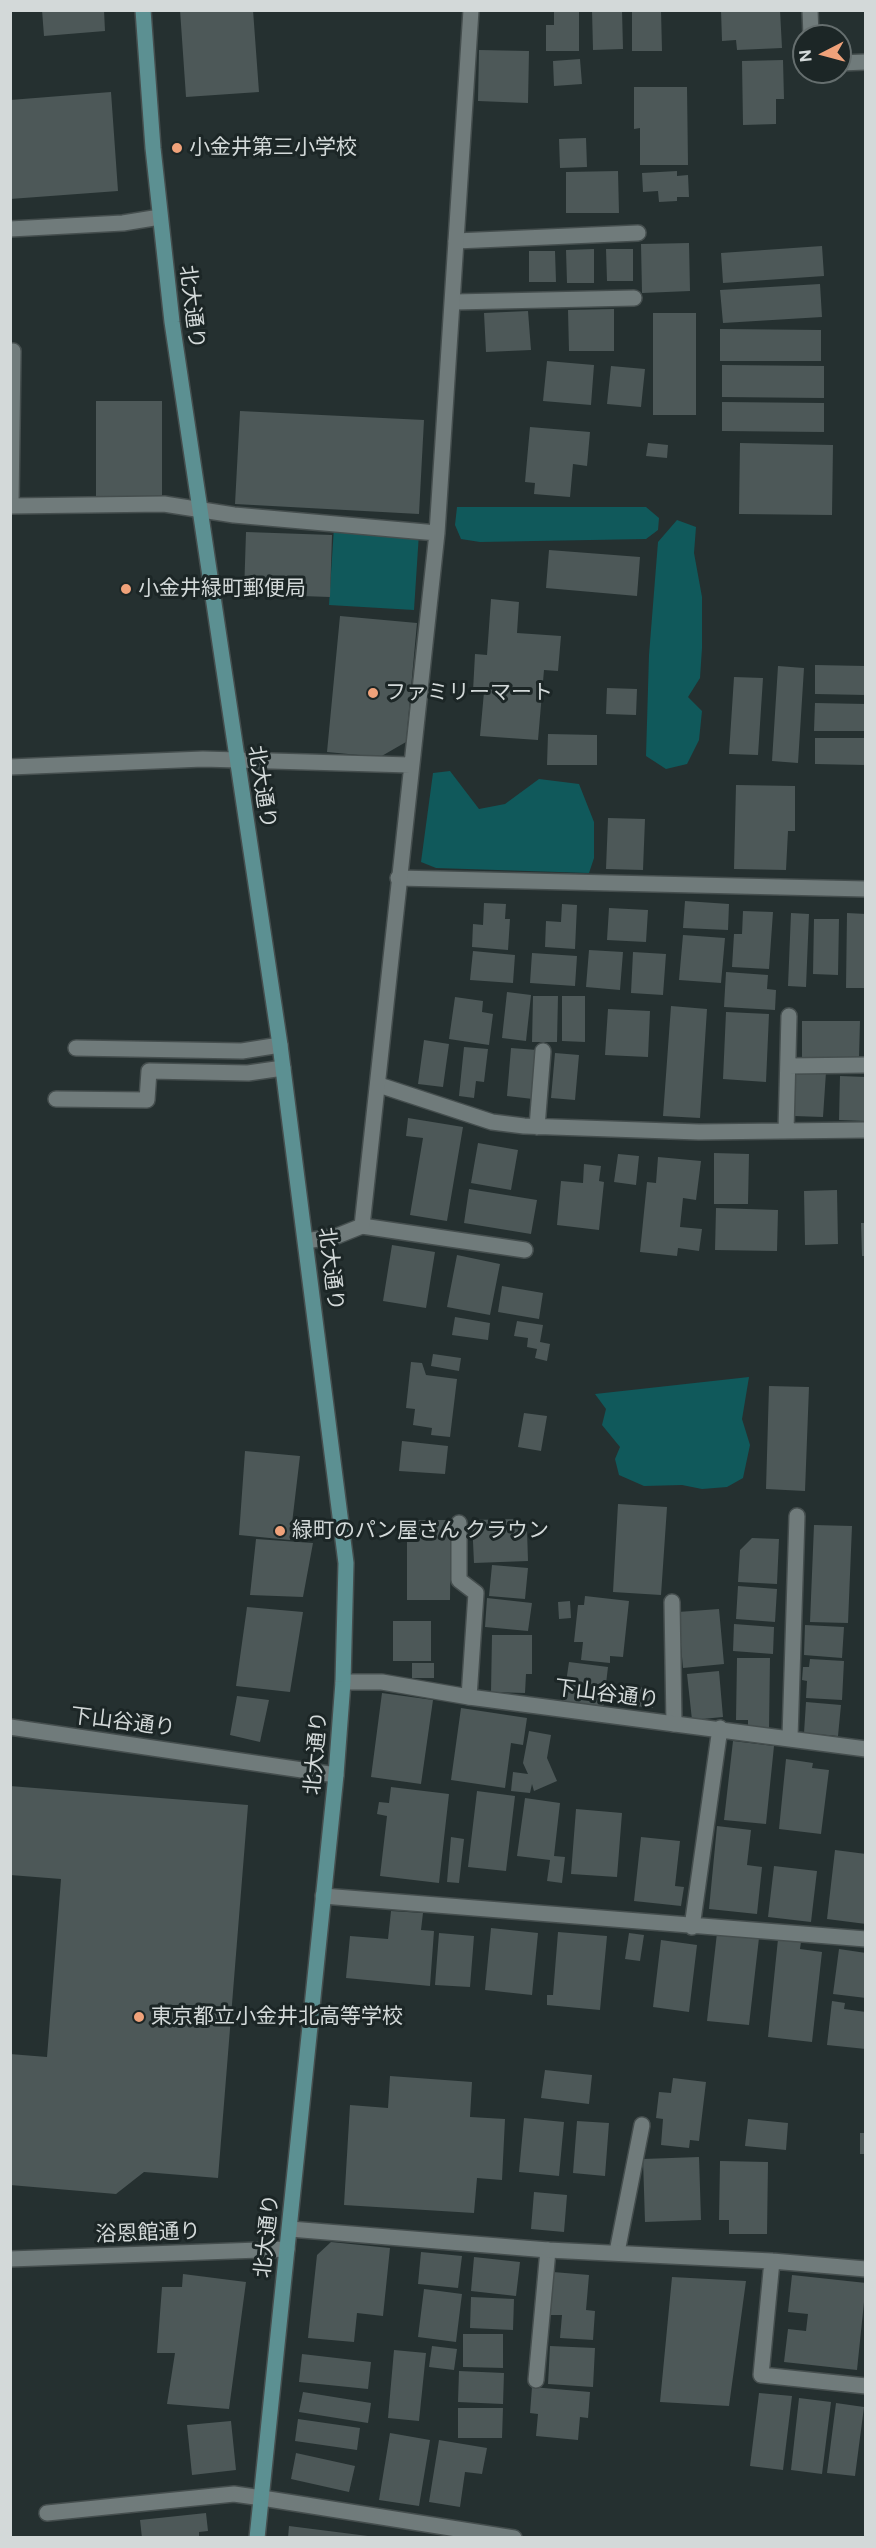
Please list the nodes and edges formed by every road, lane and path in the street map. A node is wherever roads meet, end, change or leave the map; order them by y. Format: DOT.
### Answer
graph roads {
  1 [pos="143,10"];
  2 [pos="471,10"];
  3 [pos="160,217"];
  4 [pos="10,229"];
  5 [pos="638,233"];
  6 [pos="456,241"];
  7 [pos="634,298"];
  8 [pos="454,302"];
  9 [pos="13,351"];
  10 [pos="11,506"];
  11 [pos="199,508"];
  12 [pos="437,533"];
  13 [pos="237,760"];
  14 [pos="410,765"];
  15 [pos="10,766"];
  16 [pos="398,878"];
  17 [pos="866,889"];
  18 [pos="789,1016"];
  19 [pos="280,1045"];
  20 [pos="75,1048"];
  21 [pos="543,1051"];
  22 [pos="866,1065"];
  23 [pos="788,1066"];
  24 [pos="283,1068"];
  25 [pos="379,1085"];
  26 [pos="56,1099"];
  27 [pos="537,1126"];
  28 [pos="866,1130"];
  29 [pos="786,1131"];
  30 [pos="362,1226"];
  31 [pos="306,1241"];
  32 [pos="525,1250"];
  33 [pos="797,1516"];
  34 [pos="459,1523"];
  35 [pos="672,1602"];
  36 [pos="343,1682"];
  37 [pos="469,1697"];
  38 [pos="674,1724"];
  39 [pos="10,1727"];
  40 [pos="720,1728"];
  41 [pos="790,1737"];
  42 [pos="866,1749"];
  43 [pos="336,1775"];
  44 [pos="323,1896"];
  45 [pos="692,1927"];
  46 [pos="866,1939"];
  47 [pos="642,2125"];
  48 [pos="290,2229"];
  49 [pos="287,2249"];
  50 [pos="548,2250"];
  51 [pos="617,2252"];
  52 [pos="10,2259"];
  53 [pos="772,2261"];
  54 [pos="866,2269"];
  55 [pos="536,2380"];
  56 [pos="866,2386"];
  57 [pos="262,2498"];
  58 [pos="47,2513"];
  59 [pos="257,2538"];
  60 [pos="514,2538"];
  1 -- 3 [label="street, 北大通り"];
  2 -- 6 [label="street"];
  3 -- 4 [label="street"];
  3 -- 11 [label="street, 北大通り"];
  5 -- 6 [label="street"];
  6 -- 8 [label="street"];
  7 -- 8 [label="street"];
  8 -- 12 [label="street"];
  9 -- 10 [label="street"];
  10 -- 11 [label="street"];
  11 -- 12 [label="street"];
  11 -- 13 [label="street, 北大通り"];
  12 -- 14 [label="street"];
  13 -- 14 [label="street"];
  13 -- 15 [label="street"];
  13 -- 19 [label="street, 北大通り"];
  14 -- 16 [label="street"];
  16 -- 17 [label="street"];
  16 -- 25 [label="street"];
  18 -- 23 [label="street"];
  19 -- 20 [label="street"];
  19 -- 24 [label="street, 北大通り"];
  21 -- 27 [label="street"];
  22 -- 23 [label="street"];
  23 -- 29 [label="street"];
  24 -- 26 [label="street"];
  24 -- 31 [label="street, 北大通り"];
  25 -- 27 [label="street"];
  25 -- 30 [label="street"];
  27 -- 29 [label="street"];
  28 -- 29 [label="street"];
  30 -- 31 [label="street"];
  30 -- 32 [label="street"];
  31 -- 36 [label="street, 北大通り"];
  33 -- 41 [label="street"];
  34 -- 37 [label="street"];
  35 -- 38 [label="street"];
  36 -- 37 [label="street, 下山谷通り"];
  36 -- 43 [label="street, 北大通り"];
  37 -- 38 [label="street, 下山谷通り"];
  38 -- 40 [label="street, 下山谷通り"];
  39 -- 43 [label="street, 下山谷通り"];
  40 -- 41 [label="street, 下山谷通り"];
  40 -- 45 [label="street"];
  41 -- 42 [label="street, 下山谷通り"];
  43 -- 44 [label="street, 北大通り"];
  44 -- 45 [label="street"];
  44 -- 48 [label="street, 北大通り"];
  45 -- 46 [label="street"];
  47 -- 51 [label="street"];
  48 -- 49 [label="street, 北大通り"];
  48 -- 50 [label="street"];
  49 -- 52 [label="street, 浴恩館通り"];
  49 -- 57 [label="street, 北大通り"];
  50 -- 51 [label="street"];
  50 -- 55 [label="street"];
  51 -- 53 [label="street"];
  53 -- 54 [label="street"];
  53 -- 56 [label="street"];
  57 -- 58 [label="street"];
  57 -- 59 [label="street, 北大通り"];
  57 -- 60 [label="street"];
}
